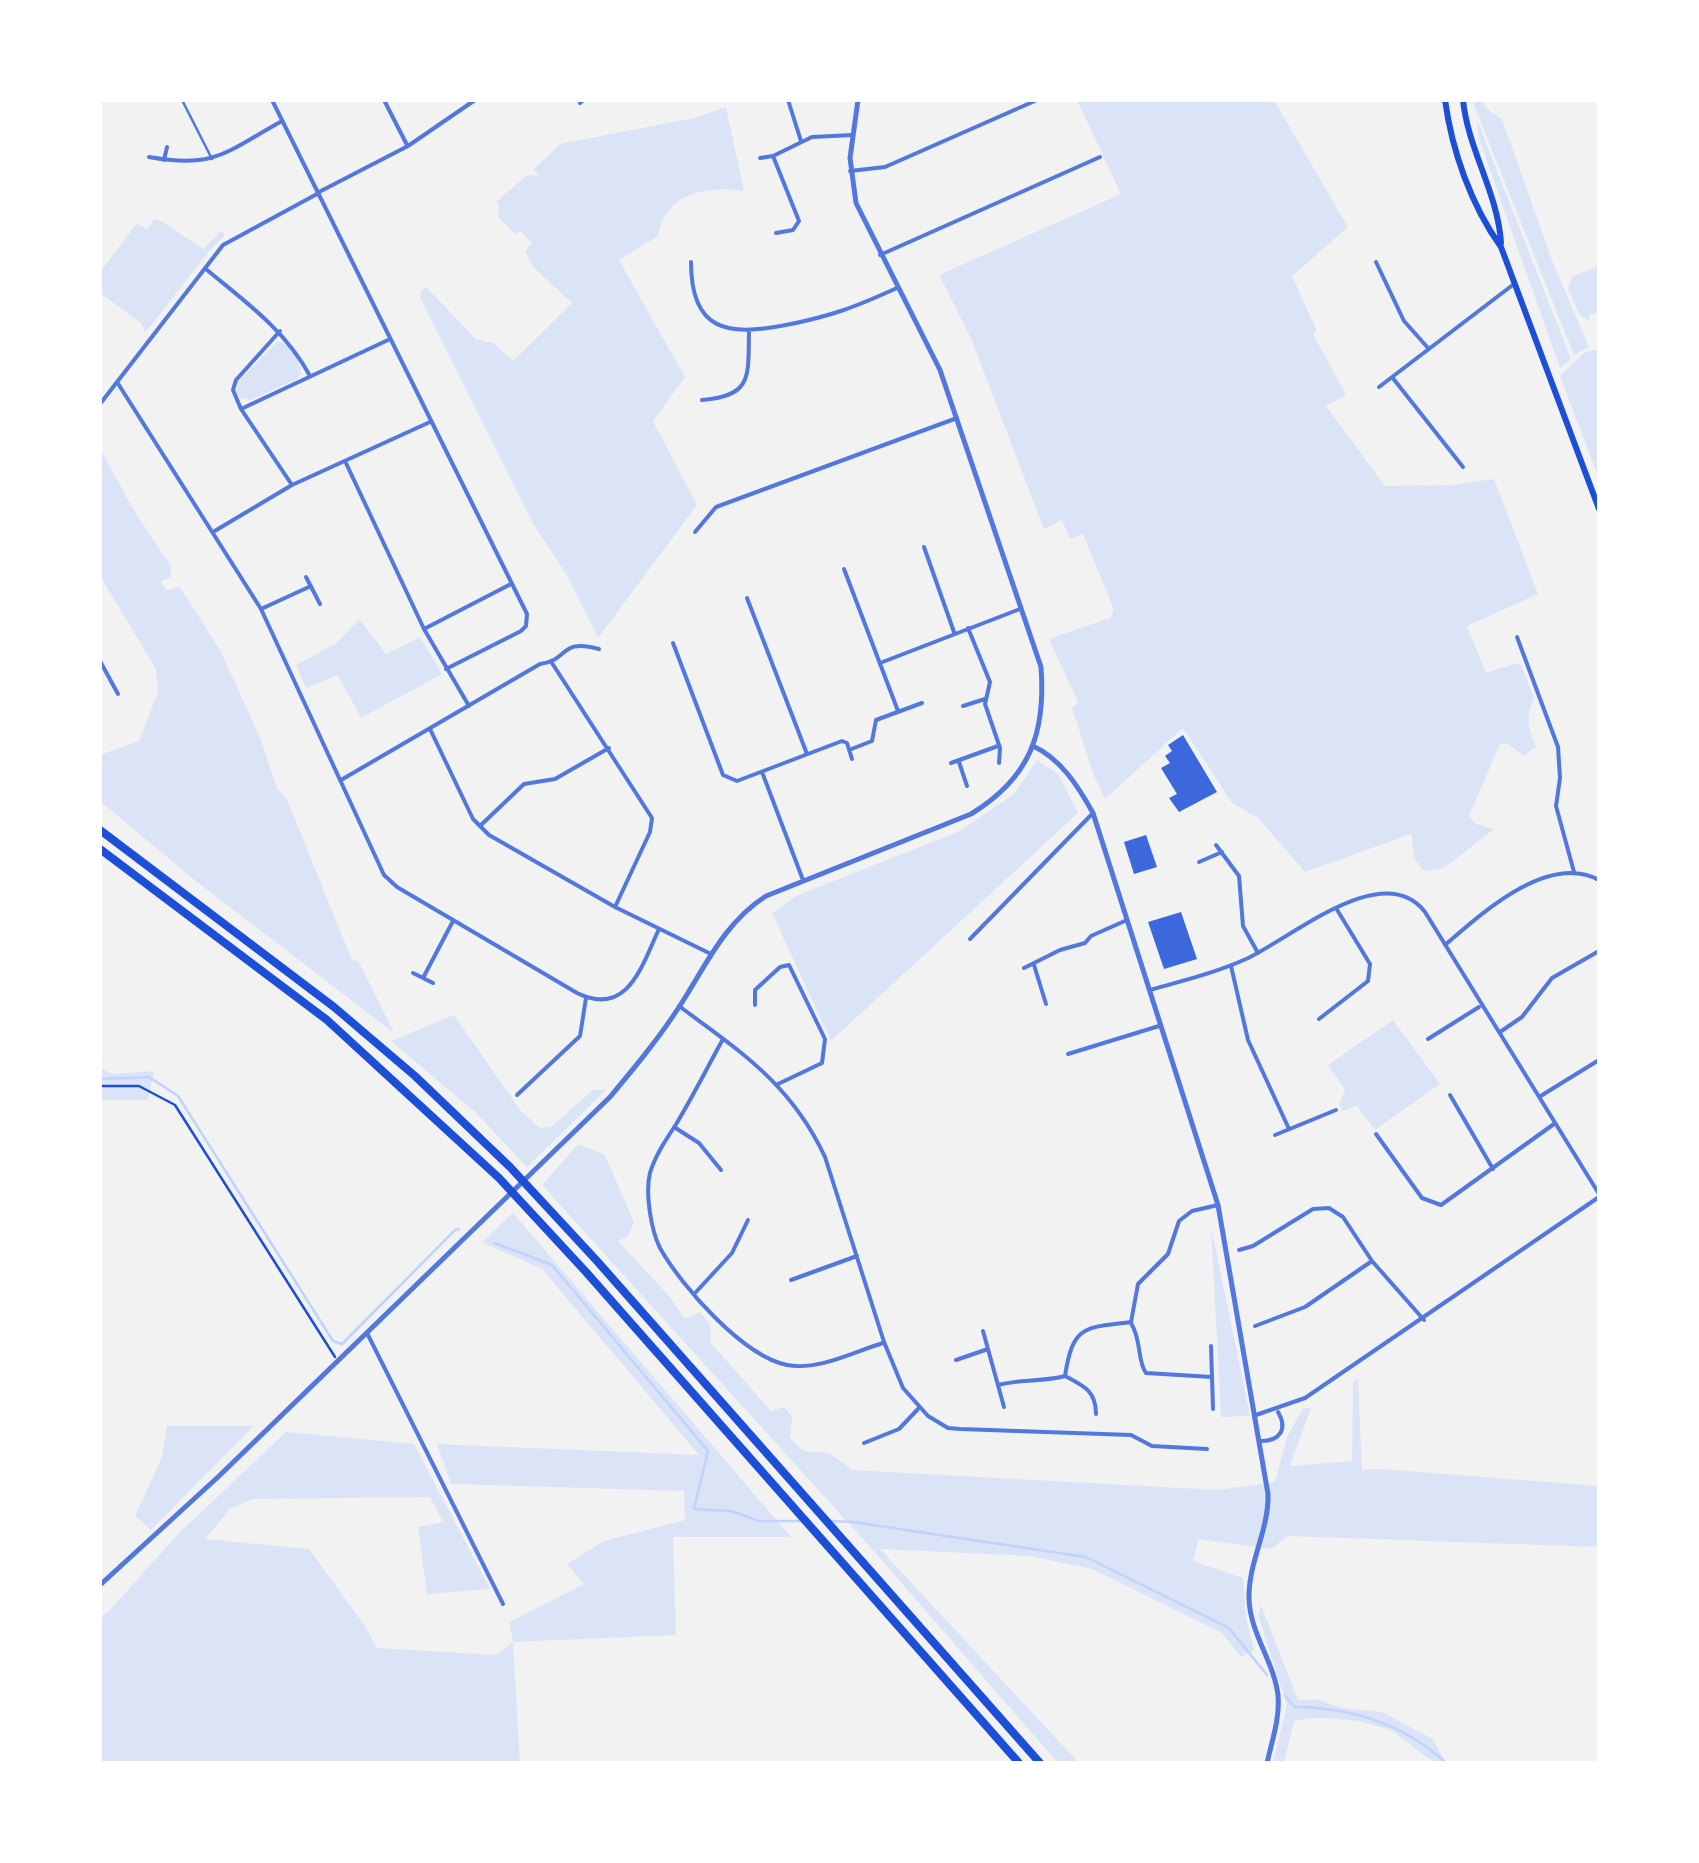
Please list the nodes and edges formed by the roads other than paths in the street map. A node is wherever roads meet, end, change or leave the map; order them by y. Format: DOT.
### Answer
graph roads {
  1 [pos="182,100"];
  2 [pos="272,100"];
  3 [pos="384,100"];
  4 [pos="475,100"];
  5 [pos="788,100"];
  6 [pos="858,100"];
  7 [pos="1037,100"];
  8 [pos="1445,100"];
  9 [pos="1462,100"];
  10 [pos="282,121"];
  11 [pos="853,135"];
  12 [pos="801,140"];
  13 [pos="408,146"];
  14 [pos="167,147"];
  15 [pos="773,156"];
  16 [pos="148,157"];
  17 [pos="1100,157"];
  18 [pos="760,158"];
  19 [pos="164,160"];
  20 [pos="212,160"];
  21 [pos="850,170"];
  22 [pos="317,194"];
  23 [pos="776,234"];
  24 [pos="1501,247"];
  25 [pos="880,255"];
  26 [pos="691,262"];
  27 [pos="1376,262"];
  28 [pos="205,268"];
  29 [pos="1515,284"];
  30 [pos="898,288"];
  31 [pos="748,330"];
  32 [pos="280,331"];
  33 [pos="388,340"];
  34 [pos="1429,349"];
  35 [pos="310,376"];
  36 [pos="1392,378"];
  37 [pos="117,382"];
  38 [pos="1379,388"];
  39 [pos="702,400"];
  40 [pos="100,404"];
  41 [pos="241,409"];
  42 [pos="957,418"];
  43 [pos="430,422"];
  44 [pos="346,460"];
  45 [pos="1463,467"];
  46 [pos="292,485"];
  47 [pos="1599,510"];
  48 [pos="213,532"];
  49 [pos="695,532"];
  50 [pos="924,547"];
  51 [pos="844,568"];
  52 [pos="306,577"];
  53 [pos="511,584"];
  54 [pos="311,586"];
  55 [pos="747,598"];
  56 [pos="320,604"];
  57 [pos="1022,608"];
  58 [pos="261,609"];
  59 [pos="968,628"];
  60 [pos="424,629"];
  61 [pos="954,632"];
  62 [pos="1518,637"];
  63 [pos="673,643"];
  64 [pos="600,650"];
  65 [pos="100,661"];
  66 [pos="552,663"];
  67 [pos="880,664"];
  68 [pos="446,669"];
  69 [pos="118,694"];
  70 [pos="985,699"];
  71 [pos="922,702"];
  72 [pos="469,706"];
  73 [pos="963,706"];
  74 [pos="898,711"];
  75 [pos="430,729"];
  76 [pos="1000,745"];
  77 [pos="1033,746"];
  78 [pos="609,748"];
  79 [pos="849,750"];
  80 [pos="806,754"];
  81 [pos="852,759"];
  82 [pos="958,760"];
  83 [pos="951,763"];
  84 [pos="1000,763"];
  85 [pos="762,772"];
  86 [pos="341,780"];
  87 [pos="967,786"];
  88 [pos="1093,813"];
  89 [pos="480,827"];
  90 [pos="100,830"];
  91 [pos="1216,844"];
  92 [pos="100,849"];
  93 [pos="1222,852"];
  94 [pos="1198,862"];
  95 [pos="1574,872"];
  96 [pos="802,880"];
  97 [pos="1599,880"];
  98 [pos="615,907"];
  99 [pos="1336,908"];
  100 [pos="1127,920"];
  101 [pos="453,921"];
  102 [pos="659,929"];
  103 [pos="970,939"];
  104 [pos="1445,945"];
  105 [pos="1599,951"];
  106 [pos="1258,953"];
  107 [pos="711,954"];
  108 [pos="1034,964"];
  109 [pos="1230,966"];
  110 [pos="1024,968"];
  111 [pos="413,972"];
  112 [pos="423,978"];
  113 [pos="433,983"];
  114 [pos="1150,990"];
  115 [pos="586,998"];
  116 [pos="1046,1004"];
  117 [pos="756,1005"];
  118 [pos="680,1006"];
  119 [pos="1481,1006"];
  120 [pos="1319,1019"];
  121 [pos="1161,1025"];
  122 [pos="1498,1033"];
  123 [pos="724,1039"];
  124 [pos="1428,1039"];
  125 [pos="1068,1054"];
  126 [pos="1599,1060"];
  127 [pos="778,1084"];
  128 [pos="517,1095"];
  129 [pos="1450,1095"];
  130 [pos="1538,1098"];
  131 [pos="1336,1110"];
  132 [pos="1554,1124"];
  133 [pos="674,1127"];
  134 [pos="1289,1129"];
  135 [pos="1376,1134"];
  136 [pos="1275,1135"];
  137 [pos="1493,1168"];
  138 [pos="721,1170"];
  139 [pos="1599,1196"];
  140 [pos="1218,1205"];
  141 [pos="748,1220"];
  142 [pos="1238,1250"];
  143 [pos="858,1256"];
  144 [pos="1372,1262"];
  145 [pos="790,1280"];
  146 [pos="695,1292"];
  147 [pos="1424,1320"];
  148 [pos="1131,1322"];
  149 [pos="1255,1326"];
  150 [pos="983,1331"];
  151 [pos="366,1333"];
  152 [pos="884,1342"];
  153 [pos="1211,1346"];
  154 [pos="988,1349"];
  155 [pos="956,1360"];
  156 [pos="1066,1376"];
  157 [pos="1212,1377"];
  158 [pos="998,1385"];
  159 [pos="1004,1407"];
  160 [pos="919,1408"];
  161 [pos="1213,1409"];
  162 [pos="1277,1410"];
  163 [pos="1096,1414"];
  164 [pos="1256,1415"];
  165 [pos="1261,1441"];
  166 [pos="864,1443"];
  167 [pos="1207,1449"];
  168 [pos="100,1586"];
  169 [pos="503,1604"];
  170 [pos="1019,1763"];
  171 [pos="1040,1763"];
  172 [pos="1266,1763"];
  1 -- 20 [label="lane"];
  2 -- 10 [label="street"];
  3 -- 13 [label="street"];
  4 -- 13 [label="street"];
  5 -- 12 [label="street"];
  6 -- 11 [label="street"];
  7 -- 21 [label="street"];
  8 -- 24 [label="main road"];
  9 -- 24 [label="main road"];
  10 -- 20 [label="street"];
  10 -- 22 [label="street"];
  11 -- 12 [label="street"];
  11 -- 21 [label="street"];
  12 -- 15 [label="street"];
  13 -- 22 [label="street"];
  14 -- 19 [label="street"];
  15 -- 18 [label="street"];
  15 -- 23 [label="street"];
  16 -- 19 [label="street"];
  17 -- 25 [label="street"];
  19 -- 20 [label="street"];
  21 -- 25 [label="street"];
  22 -- 28 [label="street"];
  22 -- 33 [label="street"];
  24 -- 29 [label="main road"];
  25 -- 30 [label="street"];
  26 -- 31 [label="street"];
  27 -- 34 [label="street"];
  28 -- 32 [label="street"];
  28 -- 37 [label="street"];
  29 -- 34 [label="street"];
  29 -- 47 [label="main road"];
  30 -- 31 [label="street"];
  30 -- 42 [label="street"];
  31 -- 39 [label="street"];
  32 -- 35 [label="street"];
  32 -- 41 [label="street"];
  33 -- 35 [label="street"];
  33 -- 43 [label="street"];
  34 -- 36 [label="street"];
  35 -- 41 [label="street"];
  36 -- 38 [label="street"];
  36 -- 45 [label="street"];
  37 -- 40 [label="street"];
  37 -- 48 [label="street"];
  41 -- 46 [label="street"];
  42 -- 49 [label="street"];
  42 -- 57 [label="street"];
  43 -- 44 [label="street"];
  43 -- 53 [label="street"];
  44 -- 46 [label="street"];
  44 -- 60 [label="street"];
  46 -- 48 [label="street"];
  48 -- 58 [label="street"];
  50 -- 61 [label="street"];
  51 -- 67 [label="street"];
  52 -- 54 [label="street"];
  53 -- 60 [label="street"];
  53 -- 68 [label="street"];
  54 -- 56 [label="street"];
  54 -- 58 [label="street"];
  55 -- 80 [label="street"];
  57 -- 59 [label="street"];
  57 -- 77 [label="street"];
  58 -- 86 [label="street"];
  59 -- 61 [label="street"];
  59 -- 70 [label="street"];
  60 -- 68 [label="street"];
  61 -- 67 [label="street"];
  62 -- 95 [label="street"];
  63 -- 85 [label="street"];
  64 -- 66 [label="street"];
  65 -- 69 [label="street"];
  66 -- 72 [label="street"];
  66 -- 78 [label="street"];
  67 -- 74 [label="street"];
  68 -- 72 [label="street"];
  70 -- 73 [label="street"];
  70 -- 76 [label="street"];
  71 -- 74 [label="street"];
  72 -- 75 [label="street"];
  74 -- 79 [label="street"];
  75 -- 86 [label="street"];
  75 -- 89 [label="street"];
  76 -- 82 [label="street"];
  76 -- 84 [label="street"];
  77 -- 88 [label="street"];
  77 -- 96 [label="street"];
  78 -- 89 [label="street"];
  78 -- 98 [label="street"];
  79 -- 80 [label="street"];
  79 -- 81 [label="street"];
  80 -- 85 [label="street"];
  82 -- 83 [label="street"];
  82 -- 87 [label="street"];
  85 -- 96 [label="street"];
  86 -- 101 [label="street"];
  88 -- 100 [label="street"];
  88 -- 103 [label="street"];
  89 -- 98 [label="street"];
  90 -- 171 [label="highway"];
  91 -- 93 [label="street"];
  92 -- 170 [label="highway"];
  93 -- 94 [label="street"];
  93 -- 106 [label="street"];
  95 -- 97 [label="street"];
  95 -- 104 [label="street"];
  96 -- 107 [label="street"];
  98 -- 102 [label="street"];
  99 -- 104 [label="street"];
  99 -- 106 [label="street"];
  99 -- 120 [label="street"];
  100 -- 108 [label="street"];
  100 -- 114 [label="street"];
  101 -- 112 [label="street"];
  101 -- 115 [label="street"];
  102 -- 107 [label="street"];
  102 -- 115 [label="street"];
  104 -- 119 [label="street"];
  105 -- 122 [label="street"];
  106 -- 109 [label="street"];
  107 -- 118 [label="street"];
  108 -- 110 [label="street"];
  108 -- 116 [label="street"];
  109 -- 114 [label="street"];
  109 -- 134 [label="street"];
  111 -- 112 [label="street"];
  112 -- 113 [label="street"];
  114 -- 121 [label="street"];
  115 -- 128 [label="street"];
  117 -- 127 [label="street"];
  118 -- 123 [label="street"];
  118 -- 151 [label="street"];
  119 -- 122 [label="street"];
  119 -- 124 [label="street"];
  121 -- 125 [label="street"];
  121 -- 140 [label="street"];
  122 -- 130 [label="street"];
  123 -- 127 [label="street"];
  123 -- 133 [label="street"];
  126 -- 130 [label="street"];
  127 -- 143 [label="street"];
  129 -- 137 [label="street"];
  130 -- 132 [label="street"];
  131 -- 134 [label="street"];
  132 -- 137 [label="street"];
  132 -- 139 [label="street"];
  133 -- 138 [label="street"];
  133 -- 146 [label="street"];
  134 -- 136 [label="street"];
  135 -- 137 [label="street"];
  139 -- 147 [label="street"];
  140 -- 148 [label="street"];
  140 -- 164 [label="street"];
  141 -- 146 [label="street"];
  142 -- 144 [label="street"];
  143 -- 145 [label="street"];
  143 -- 152 [label="street"];
  144 -- 147 [label="street"];
  144 -- 149 [label="street"];
  146 -- 152 [label="street"];
  147 -- 162 [label="street"];
  148 -- 156 [label="street"];
  148 -- 157 [label="street"];
  150 -- 154 [label="street"];
  151 -- 168 [label="street"];
  151 -- 169 [label="street"];
  152 -- 160 [label="street"];
  153 -- 157 [label="street"];
  154 -- 155 [label="street"];
  154 -- 158 [label="street"];
  156 -- 158 [label="street"];
  156 -- 163 [label="street"];
  157 -- 161 [label="street"];
  158 -- 159 [label="street"];
  160 -- 166 [label="street"];
  160 -- 167 [label="street"];
  162 -- 164 [label="street"];
  162 -- 165 [label="street"];
  164 -- 165 [label="street"];
  165 -- 172 [label="street"];
}
